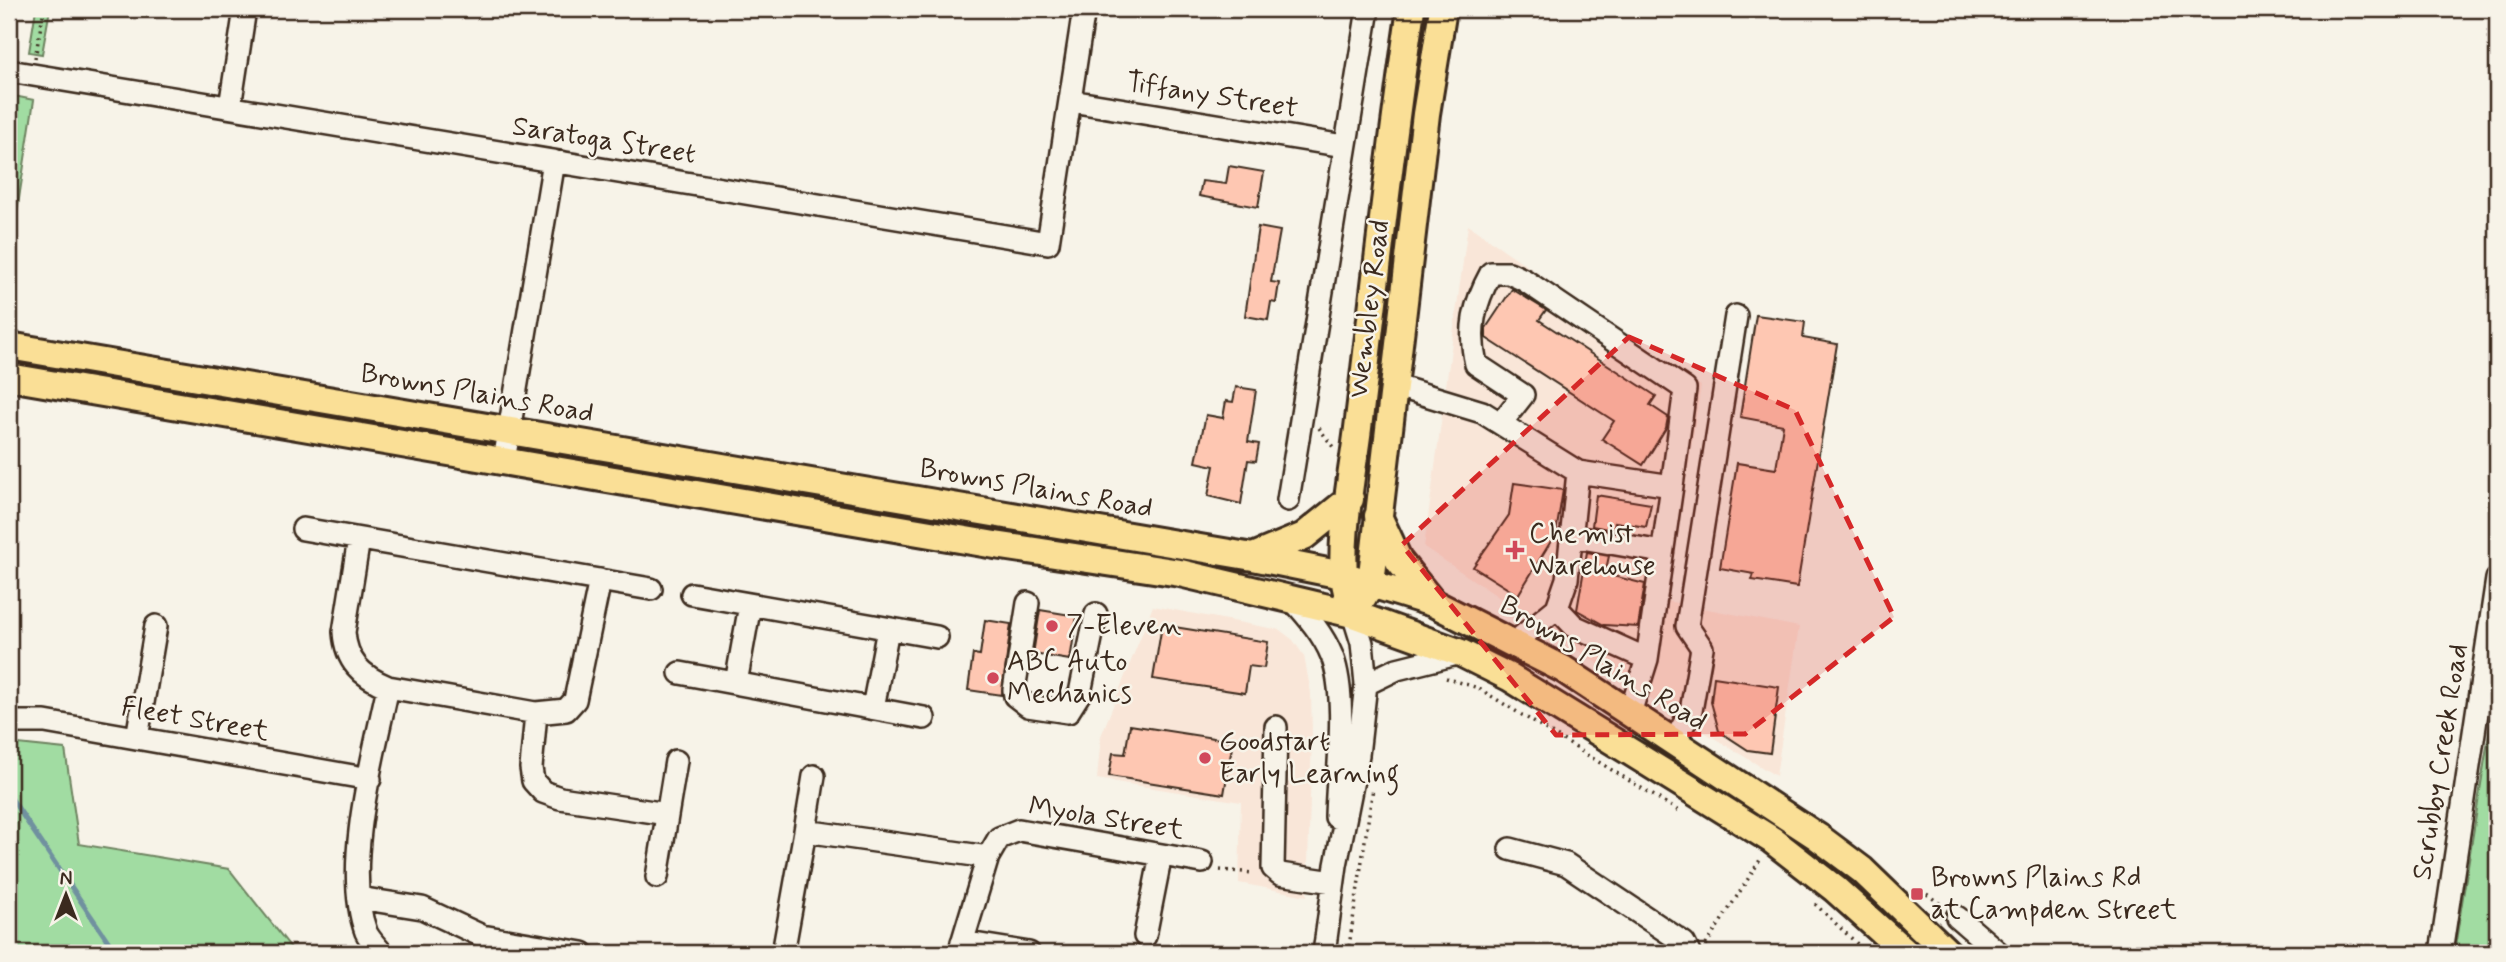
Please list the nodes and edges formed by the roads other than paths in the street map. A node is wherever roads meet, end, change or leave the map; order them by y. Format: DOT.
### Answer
graph roads {
  1 [pos="245,9"];
  2 [pos="1084,9"];
  3 [pos="1368,9"];
  4 [pos="1411,9"];
  5 [pos="1443,9"];
  6 [pos="9,71"];
  7 [pos="1071,101"];
  8 [pos="230,107"];
  9 [pos="1344,146"];
  10 [pos="554,161"];
  11 [pos="1737,316"];
  12 [pos="9,346"];
  13 [pos="9,377"];
  14 [pos="1393,385"];
  15 [pos="1501,424"];
  16 [pos="509,431"];
  17 [pos="504,461"];
  18 [pos="1578,472"];
  19 [pos="1351,486"];
  20 [pos="1672,486"];
  21 [pos="1287,500"];
  22 [pos="1377,513"];
  23 [pos="303,529"];
  24 [pos="1570,536"];
  25 [pos="359,539"];
  26 [pos="1183,547"];
  27 [pos="1662,552"];
  28 [pos="1253,557"];
  29 [pos="1342,575"];
  30 [pos="2497,579"];
  31 [pos="600,580"];
  32 [pos="1371,583"];
  33 [pos="651,589"];
  34 [pos="692,594"];
  35 [pos="1292,599"];
  36 [pos="1028,603"];
  37 [pos="1433,603"];
  38 [pos="750,605"];
  39 [pos="1558,608"];
  40 [pos="1096,614"];
  41 [pos="1353,614"];
  42 [pos="156,626"];
  43 [pos="888,629"];
  44 [pos="937,637"];
  45 [pos="1515,642"];
  46 [pos="1461,653"];
  47 [pos="1647,659"];
  48 [pos="680,673"];
  49 [pos="736,683"];
  50 [pos="1366,684"];
  51 [pos="388,687"];
  52 [pos="873,708"];
  53 [pos="537,713"];
  54 [pos="1630,713"];
  55 [pos="924,718"];
  56 [pos="9,722"];
  57 [pos="1276,727"];
  58 [pos="137,738"];
  59 [pos="1674,742"];
  60 [pos="676,761"];
  61 [pos="814,776"];
  62 [pos="370,779"];
  63 [pos="667,814"];
  64 [pos="805,831"];
  65 [pos="1510,849"];
  66 [pos="1161,855"];
  67 [pos="988,858"];
  68 [pos="1202,862"];
  69 [pos="1334,874"];
  70 [pos="657,877"];
  71 [pos="359,898"];
  72 [pos="1956,917"];
  73 [pos="1147,946"];
  74 [pos="961,948"];
  75 [pos="382,953"];
  76 [pos="583,953"];
  77 [pos="783,953"];
  78 [pos="1029,953"];
  79 [pos="1324,953"];
  80 [pos="1689,953"];
  81 [pos="1906,953"];
  82 [pos="1948,953"];
  83 [pos="1999,953"];
  84 [pos="2441,953"];
  1 -- 8 [label="street"];
  2 -- 7 [label="street"];
  3 -- 9 [label="street, Wembley Road"];
  4 -- 19 [label="main road, Wembley Road"];
  5 -- 14 [label="main road, Wembley Road"];
  6 -- 8 [label="street, Saratoga Street"];
  7 -- 9 [label="street, Tiffany Street"];
  7 -- 10 [label="street, Saratoga Street"];
  8 -- 10 [label="street, Saratoga Street"];
  9 -- 21 [label="street, Wembley Road"];
  10 -- 16 [label="street"];
  11 -- 59 [label="street"];
  12 -- 16 [label="main road, Browns Plains Road"];
  13 -- 17 [label="main road, Browns Plains Road"];
  14 -- 15 [label="street"];
  14 -- 22 [label="main road, Wembley Road"];
  15 -- 18 [label="street"];
  15 -- 20 [label="street"];
  16 -- 17 [label="street"];
  16 -- 26 [label="main road, Browns Plains Road"];
  17 -- 35 [label="main road, Browns Plains Road"];
  18 -- 20 [label="street"];
  18 -- 24 [label="street"];
  19 -- 28 [label="main road"];
  19 -- 29 [label="main road, Wembley Road"];
  20 -- 27 [label="street"];
  22 -- 32 [label="main road, Wembley Road"];
  22 -- 37 [label="main road"];
  23 -- 25 [label="street"];
  24 -- 27 [label="street"];
  24 -- 39 [label="street"];
  25 -- 31 [label="street"];
  25 -- 51 [label="street"];
  26 -- 28 [label="main road, Browns Plains Road"];
  26 -- 41 [label="main road"];
  27 -- 47 [label="street"];
  28 -- 29 [label="main road, Browns Plains Road"];
  29 -- 32 [label="main road, Browns Plains Road"];
  29 -- 41 [label="main road, Wembley Road"];
  30 -- 84 [label="street, Scrubby Creek Road"];
  31 -- 33 [label="street"];
  31 -- 53 [label="street"];
  32 -- 37 [label="main road, Browns Plains Road"];
  32 -- 41 [label="main road, Wembley Road"];
  34 -- 38 [label="street"];
  35 -- 41 [label="main road, Browns Plains Road"];
  35 -- 69 [label="street, Wembley Road"];
  36 -- 40 [label="street"];
  37 -- 45 [label="main road, Browns Plains Road"];
  38 -- 43 [label="street"];
  38 -- 49 [label="street"];
  39 -- 45 [label="street"];
  39 -- 47 [label="street"];
  41 -- 46 [label="main road, Browns Plains Road"];
  41 -- 50 [label="street, Wembley Road"];
  42 -- 58 [label="street"];
  43 -- 44 [label="street"];
  43 -- 52 [label="street"];
  45 -- 54 [label="main road, Browns Plains Road"];
  46 -- 50 [label="street"];
  46 -- 81 [label="main road, Browns Plains Road"];
  47 -- 54 [label="street"];
  48 -- 49 [label="street"];
  49 -- 52 [label="street"];
  50 -- 69 [label="street, Wembley Road"];
  51 -- 53 [label="street"];
  51 -- 62 [label="street"];
  52 -- 55 [label="street"];
  53 -- 63 [label="street"];
  54 -- 59 [label="main road, Browns Plains Road"];
  56 -- 58 [label="street, Fleet Street"];
  57 -- 69 [label="street"];
  58 -- 62 [label="street, Fleet Street"];
  59 -- 82 [label="main road, Browns Plains Road"];
  60 -- 63 [label="street"];
  61 -- 64 [label="street"];
  62 -- 71 [label="street"];
  63 -- 70 [label="street"];
  64 -- 67 [label="street"];
  64 -- 77 [label="street"];
  65 -- 80 [label="street"];
  66 -- 67 [label="street, Myola Street"];
  66 -- 68 [label="street, Myola Street"];
  66 -- 73 [label="street"];
  67 -- 74 [label="street, Myola Street"];
  69 -- 79 [label="street, Wembley Road"];
  71 -- 75 [label="street"];
  71 -- 76 [label="street"];
  72 -- 83 [label="street"];
  74 -- 78 [label="street"];
}
